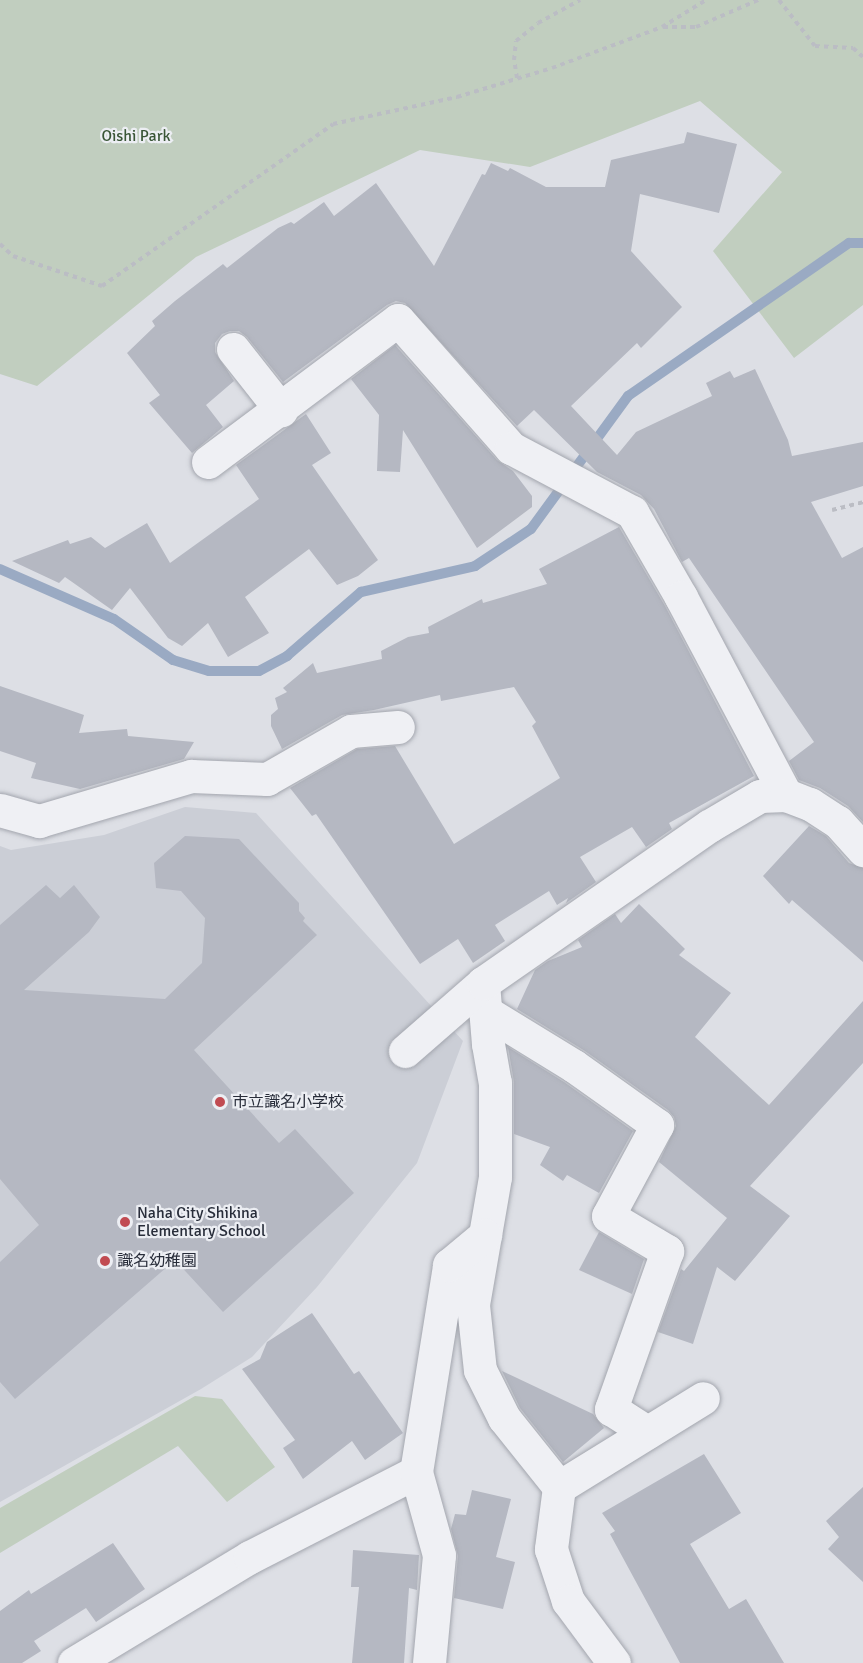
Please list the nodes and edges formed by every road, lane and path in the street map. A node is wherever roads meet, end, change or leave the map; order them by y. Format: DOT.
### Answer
graph roads {
  1 [pos="580,0"];
  2 [pos="706,0"];
  3 [pos="758,0"];
  4 [pos="779,0"];
  5 [pos="662,27"];
  6 [pos="863,57"];
  7 [pos="517,78"];
  8 [pos="0,244"];
  9 [pos="233,349"];
  10 [pos="281,410"];
  11 [pos="208,462"];
  12 [pos="863,502"];
  13 [pos="832,510"];
  14 [pos="398,727"];
  15 [pos="786,795"];
  16 [pos="0,810"];
  17 [pos="863,850"];
  18 [pos="484,997"];
  19 [pos="405,1050"];
  20 [pos="485,1235"];
  21 [pos="703,1398"];
  22 [pos="647,1432"];
  23 [pos="416,1472"];
  24 [pos="559,1487"];
  25 [pos="74,1663"];
  26 [pos="429,1663"];
  27 [pos="614,1663"];
  1 -- 7 [label="path"];
  2 -- 5 [label="path"];
  3 -- 5 [label="path"];
  4 -- 6 [label="path"];
  5 -- 7 [label="path"];
  7 -- 8 [label="path"];
  9 -- 10 [label="street"];
  10 -- 11 [label="street"];
  10 -- 15 [label="street"];
  12 -- 13 [label="path"];
  14 -- 16 [label="street"];
  15 -- 17 [label="street"];
  15 -- 18 [label="street"];
  18 -- 19 [label="street"];
  18 -- 20 [label="street"];
  18 -- 22 [label="street"];
  20 -- 23 [label="street"];
  20 -- 24 [label="street"];
  21 -- 22 [label="street"];
  22 -- 24 [label="street"];
  23 -- 25 [label="street"];
  23 -- 26 [label="street"];
  24 -- 27 [label="street"];
}
